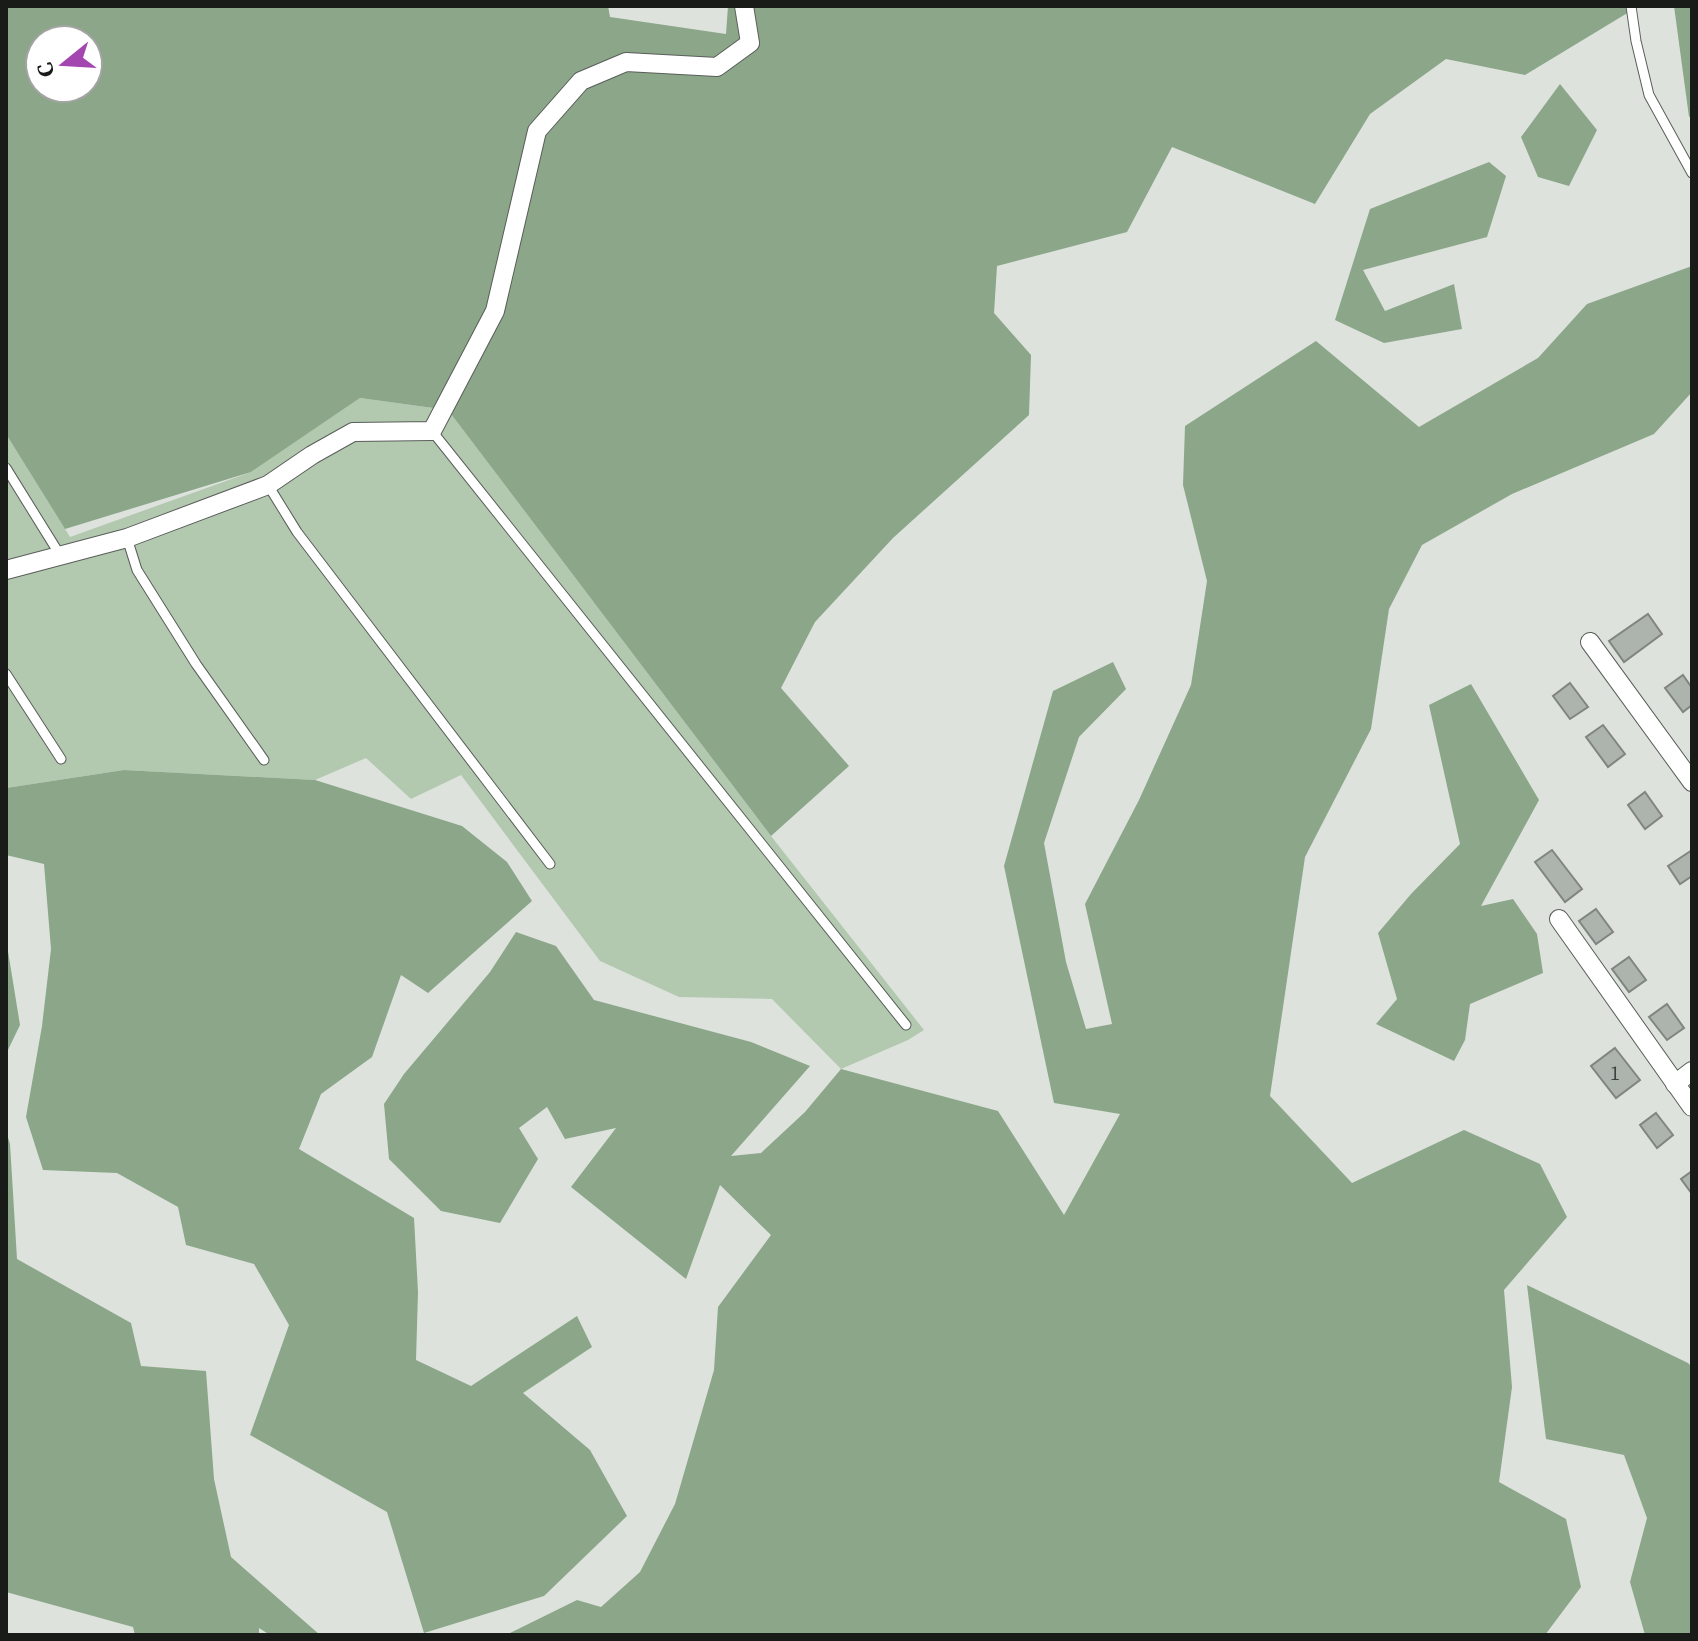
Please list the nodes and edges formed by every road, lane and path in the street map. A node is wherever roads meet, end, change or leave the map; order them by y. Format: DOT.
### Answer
graph roads {
  1 [pos="744,6"];
  2 [pos="1631,6"];
  3 [pos="1692,173"];
  4 [pos="432,431"];
  5 [pos="6,468"];
  6 [pos="268,485"];
  7 [pos="127,538"];
  8 [pos="60,555"];
  9 [pos="6,570"];
  10 [pos="1590,642"];
  11 [pos="6,674"];
  12 [pos="61,759"];
  13 [pos="264,760"];
  14 [pos="1692,782"];
  15 [pos="550,864"];
  16 [pos="1559,919"];
  17 [pos="906,1025"];
  18 [pos="1692,1071"];
  19 [pos="1675,1084"];
  20 [pos="1692,1107"];
  1 -- 4 [label="street"];
  2 -- 3 [label="lane"];
  4 -- 6 [label="street"];
  4 -- 17 [label="lane"];
  5 -- 8 [label="lane"];
  6 -- 7 [label="street"];
  6 -- 15 [label="lane"];
  7 -- 8 [label="street"];
  7 -- 13 [label="lane"];
  8 -- 9 [label="street"];
  10 -- 14 [label="street"];
  11 -- 12 [label="lane"];
  16 -- 19 [label="street"];
  18 -- 19 [label="street"];
  19 -- 20 [label="street"];
}
